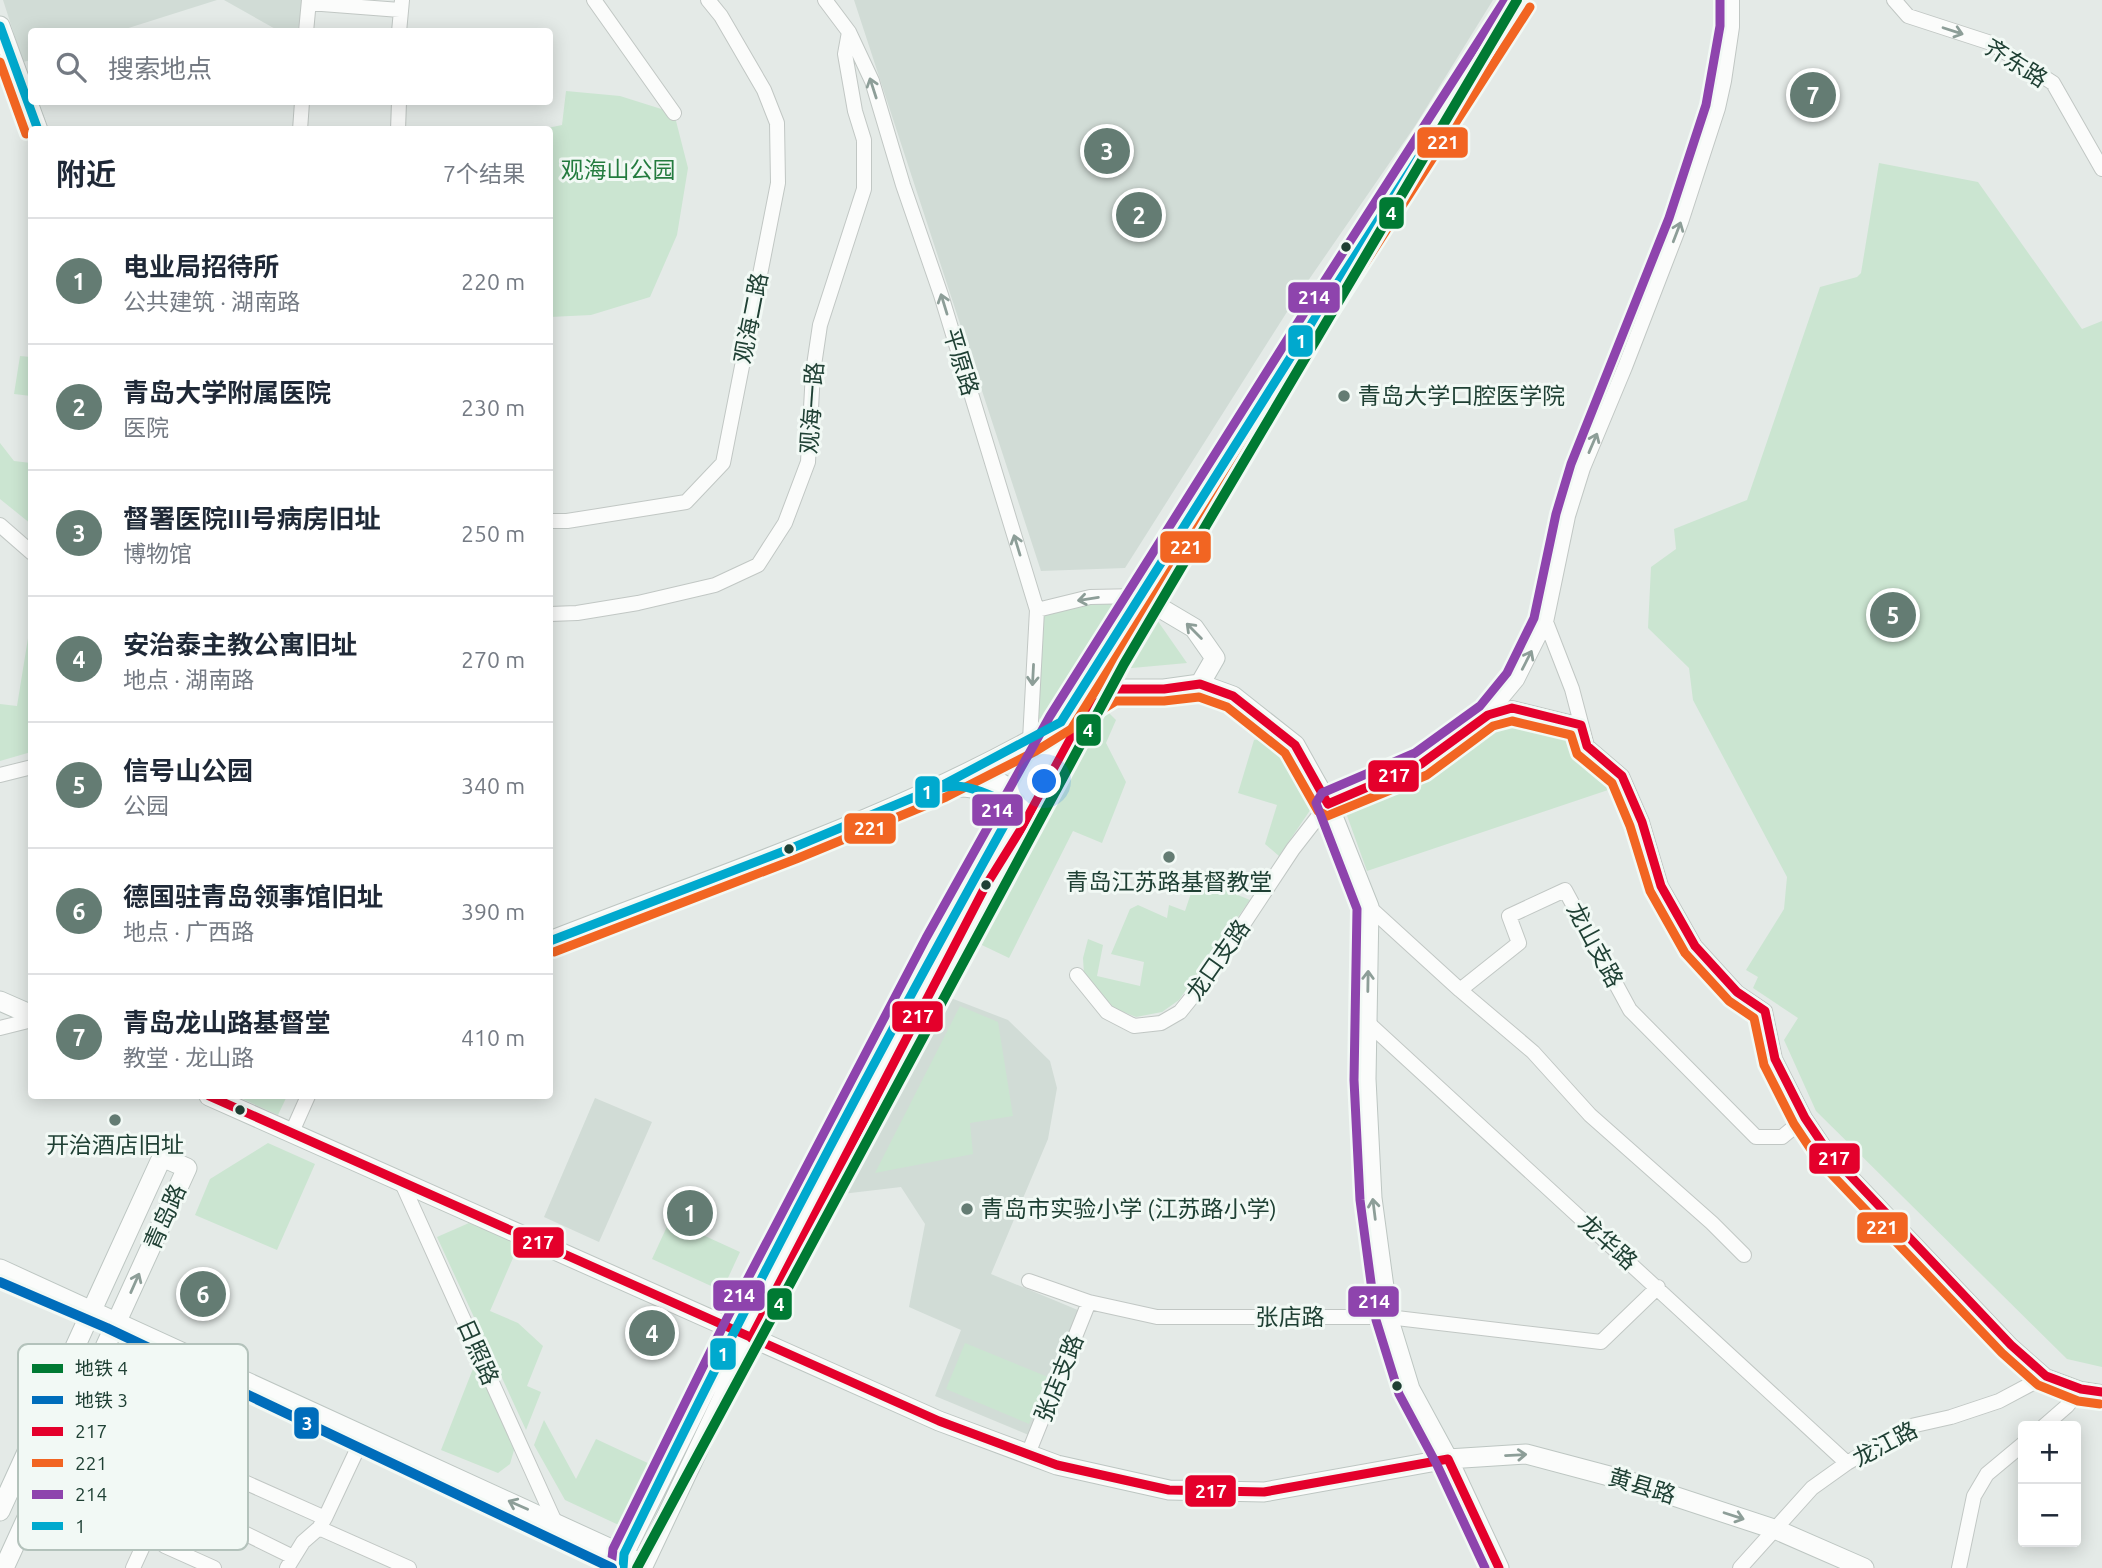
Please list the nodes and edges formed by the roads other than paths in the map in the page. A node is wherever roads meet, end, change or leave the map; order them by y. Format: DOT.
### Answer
graph roads {
  1 [pos="594,0"];
  2 [pos="708,0"];
  3 [pos="825,0"];
  4 [pos="1520,0"];
  5 [pos="1732,0"];
  6 [pos="1894,0"];
  7 [pos="309,2"];
  8 [pos="401,5"];
  9 [pos="0,26"];
  10 [pos="306,28"];
  11 [pos="400,28"];
  12 [pos="849,32"];
  13 [pos="28,103"];
  14 [pos="29,105"];
  15 [pos="302,105"];
  16 [pos="399,105"];
  17 [pos="674,113"];
  18 [pos="37,126"];
  19 [pos="300,126"];
  20 [pos="398,126"];
  21 [pos="2102,169"];
  22 [pos="553,521"];
  23 [pos="0,525"];
  24 [pos="28,550"];
  25 [pos="1140,596"];
  26 [pos="1037,610"];
  27 [pos="553,614"];
  28 [pos="1546,622"];
  29 [pos="1102,658"];
  30 [pos="1215,658"];
  31 [pos="1200,684"];
  32 [pos="1112,689"];
  33 [pos="1233,696"];
  34 [pos="1488,715"];
  35 [pos="1061,722"];
  36 [pos="1581,725"];
  37 [pos="1030,740"];
  38 [pos="28,768"];
  39 [pos="0,775"];
  40 [pos="941,786"];
  41 [pos="1018,800"];
  42 [pos="1328,804"];
  43 [pos="1014,826"];
  44 [pos="1370,907"];
  45 [pos="553,940"];
  46 [pos="1077,975"];
  47 [pos="1460,990"];
  48 [pos="0,1001"];
  49 [pos="28,1015"];
  50 [pos="28,1018"];
  51 [pos="1367,1022"];
  52 [pos="0,1028"];
  53 [pos="216,1099"];
  54 [pos="307,1099"];
  55 [pos="1805,1118"];
  56 [pos="292,1132"];
  57 [pos="401,1181"];
  58 [pos="1744,1255"];
  59 [pos="0,1269"];
  60 [pos="1029,1280"];
  61 [pos="1658,1287"];
  62 [pos="1089,1301"];
  63 [pos="91,1311"];
  64 [pos="1388,1317"];
  65 [pos="118,1323"];
  66 [pos="743,1334"];
  67 [pos="76,1344"];
  68 [pos="108,1344"];
  69 [pos="164,1344"];
  70 [pos="2046,1376"];
  71 [pos="248,1382"];
  72 [pos="2081,1389"];
  73 [pos="2102,1392"];
  74 [pos="2050,1421"];
  75 [pos="364,1435"];
  76 [pos="2018,1448"];
  77 [pos="1028,1454"];
  78 [pos="1448,1459"];
  79 [pos="1847,1463"];
  80 [pos="18,1471"];
  81 [pos="248,1486"];
  82 [pos="0,1511"];
  83 [pos="18,1519"];
  84 [pos="555,1522"];
  85 [pos="322,1523"];
  86 [pos="1777,1530"];
  87 [pos="248,1536"];
  88 [pos="8,1538"];
  89 [pos="141,1550"];
  90 [pos="174,1550"];
  91 [pos="1828,1560"];
  92 [pos="623,1561"];
  93 [pos="290,1562"];
  94 [pos="648,1566"];
  95 [pos="4,1568"];
  96 [pos="133,1568"];
  97 [pos="214,1568"];
  98 [pos="409,1568"];
  99 [pos="1499,1568"];
  100 [pos="1740,1568"];
  101 [pos="1864,1568"];
  102 [pos="1959,1568"];
  1 -- 17 [label="street"];
  2 -- 22 [label="street, 观海二路"];
  3 -- 12 [label="street, 平原路"];
  4 -- 25 [label="main road"];
  28 -- 5 [label="street, one-way"];
  6 -- 21 [label="street, 齐东路, one-way"];
  7 -- 8 [label="street"];
  7 -- 10 [label="street"];
  8 -- 11 [label="street"];
  9 -- 13 [label="main road"];
  26 -- 12 [label="street, 平原路, one-way"];
  12 -- 27 [label="street, 观海一路"];
  14 -- 18 [label="main road"];
  15 -- 19 [label="street"];
  16 -- 20 [label="street"];
  23 -- 24 [label="street"];
  25 -- 26 [label="street, one-way"];
  25 -- 29 [label="main road"];
  30 -- 25 [label="main road, one-way"];
  26 -- 37 [label="street, 平原路, one-way"];
  34 -- 28 [label="street, one-way"];
  28 -- 36 [label="street"];
  29 -- 32 [label="main road"];
  29 -- 35 [label="main road"];
  30 -- 31 [label="main road"];
  30 -- 33 [label="main road"];
  31 -- 32 [label="main road"];
  31 -- 33 [label="main road"];
  32 -- 35 [label="main road"];
  32 -- 43 [label="main road"];
  33 -- 42 [label="main road"];
  34 -- 36 [label="street"];
  34 -- 42 [label="street"];
  35 -- 37 [label="main road"];
  35 -- 41 [label="main road"];
  36 -- 55 [label="street"];
  37 -- 40 [label="main road"];
  38 -- 39 [label="street"];
  40 -- 41 [label="main road"];
  40 -- 43 [label="main road"];
  40 -- 45 [label="main road"];
  41 -- 43 [label="main road"];
  42 -- 44 [label="main road"];
  42 -- 46 [label="street, 龙口支路"];
  43 -- 66 [label="main road"];
  44 -- 47 [label="street"];
  51 -- 44 [label="main road, one-way"];
  47 -- 55 [label="street, 龙山支路"];
  47 -- 58 [label="street"];
  48 -- 49 [label="main road"];
  50 -- 52 [label="street"];
  51 -- 61 [label="street, 龙华路"];
  64 -- 51 [label="main road, one-way"];
  53 -- 56 [label="main road, 黄县路"];
  54 -- 56 [label="street"];
  55 -- 70 [label="street"];
  56 -- 57 [label="main road, 黄县路"];
  57 -- 66 [label="main road, 黄县路"];
  57 -- 84 [label="street, 日照路"];
  59 -- 63 [label="main road"];
  60 -- 62 [label="street, 张店路"];
  61 -- 64 [label="street, 张店路"];
  61 -- 79 [label="street, 龙华路"];
  62 -- 64 [label="street, 张店路"];
  62 -- 77 [label="street, 张店支路"];
  63 -- 65 [label="main road"];
  65 -- 63 [label="main road, 青岛路, one-way"];
  63 -- 67 [label="main road, 青岛路"];
  64 -- 78 [label="main road"];
  65 -- 68 [label="main road, 青岛路"];
  65 -- 69 [label="main road"];
  66 -- 77 [label="main road, 黄县路"];
  66 -- 92 [label="main road"];
  66 -- 94 [label="main road"];
  70 -- 72 [label="street"];
  70 -- 79 [label="street, 龙江路"];
  71 -- 75 [label="main road"];
  72 -- 73 [label="street"];
  72 -- 74 [label="street"];
  84 -- 75 [label="main road, one-way"];
  75 -- 85 [label="street"];
  76 -- 102 [label="street"];
  77 -- 78 [label="main road, 黄县路"];
  78 -- 86 [label="main road, 黄县路, one-way"];
  78 -- 99 [label="main road"];
  79 -- 86 [label="street, 龙江路"];
  80 -- 82 [label="main road, 青岛路"];
  81 -- 85 [label="street"];
  83 -- 88 [label="main road, 青岛路"];
  84 -- 92 [label="main road"];
  85 -- 93 [label="street"];
  85 -- 98 [label="street"];
  86 -- 91 [label="main road, 黄县路"];
  86 -- 100 [label="street, 龙江路"];
  87 -- 93 [label="street"];
  88 -- 95 [label="main road, 青岛路"];
  89 -- 96 [label="street"];
  90 -- 97 [label="street"];
  91 -- 101 [label="main road, 黄县路"];
  92 -- 94 [label="main road"];
}
